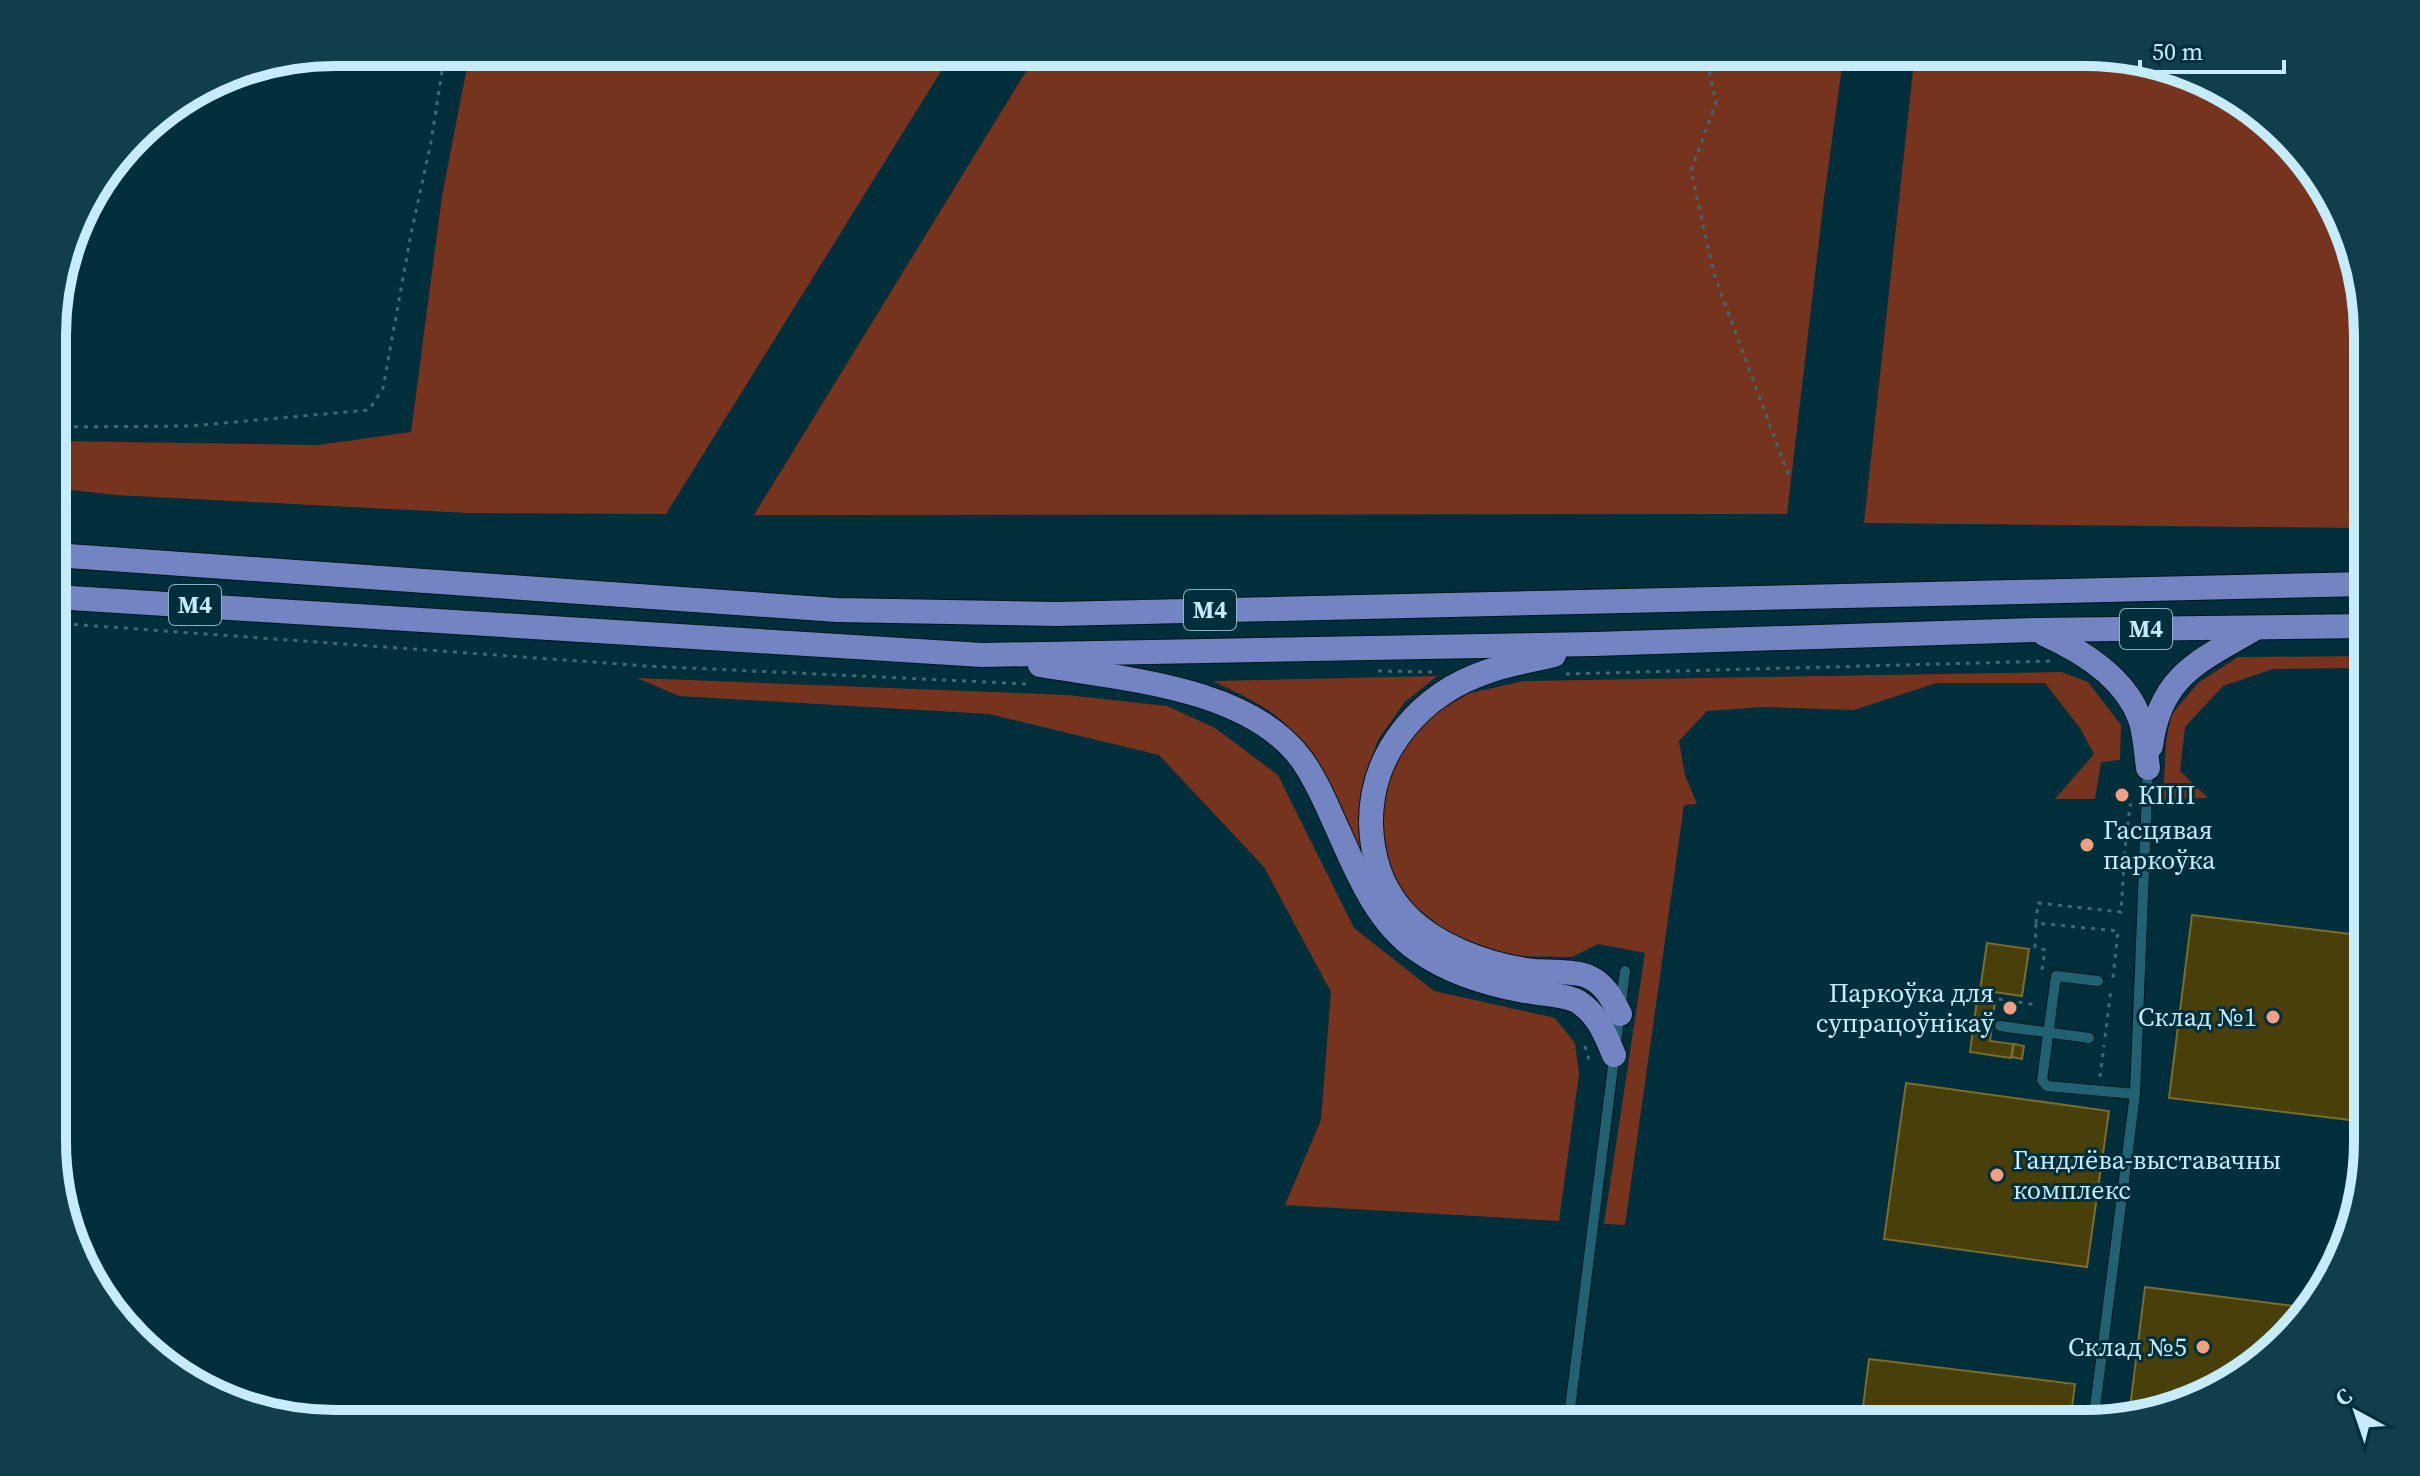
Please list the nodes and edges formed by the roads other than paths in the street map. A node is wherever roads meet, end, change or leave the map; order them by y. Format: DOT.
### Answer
graph roads {
  1 [pos="66,556"];
  2 [pos="2353,584"];
  3 [pos="66,598"];
  4 [pos="2353,626"];
  5 [pos="2257,628"];
  6 [pos="2035,630"];
  7 [pos="1594,644"];
  8 [pos="982,655"];
  9 [pos="2148,768"];
  10 [pos="1625,971"];
  11 [pos="2098,981"];
  12 [pos="1620,1014"];
  13 [pos="2000,1026"];
  14 [pos="2047,1032"];
  15 [pos="2089,1038"];
  16 [pos="1614,1060"];
  17 [pos="2135,1094"];
  18 [pos="1570,1409"];
  19 [pos="2095,1409"];
  1 -- 2 [label="highway, М4"];
  3 -- 8 [label="highway, М4"];
  4 -- 5 [label="highway, М4"];
  5 -- 6 [label="highway, М4"];
  5 -- 9 [label="highway"];
  6 -- 7 [label="highway, М4"];
  6 -- 9 [label="highway"];
  7 -- 8 [label="highway, М4"];
  7 -- 12 [label="highway"];
  8 -- 16 [label="highway"];
  9 -- 17 [label="lane"];
  10 -- 12 [label="lane"];
  11 -- 14 [label="lane"];
  12 -- 16 [label="lane"];
  13 -- 14 [label="lane"];
  14 -- 15 [label="lane"];
  14 -- 17 [label="lane"];
  16 -- 18 [label="lane"];
  17 -- 19 [label="lane"];
}
